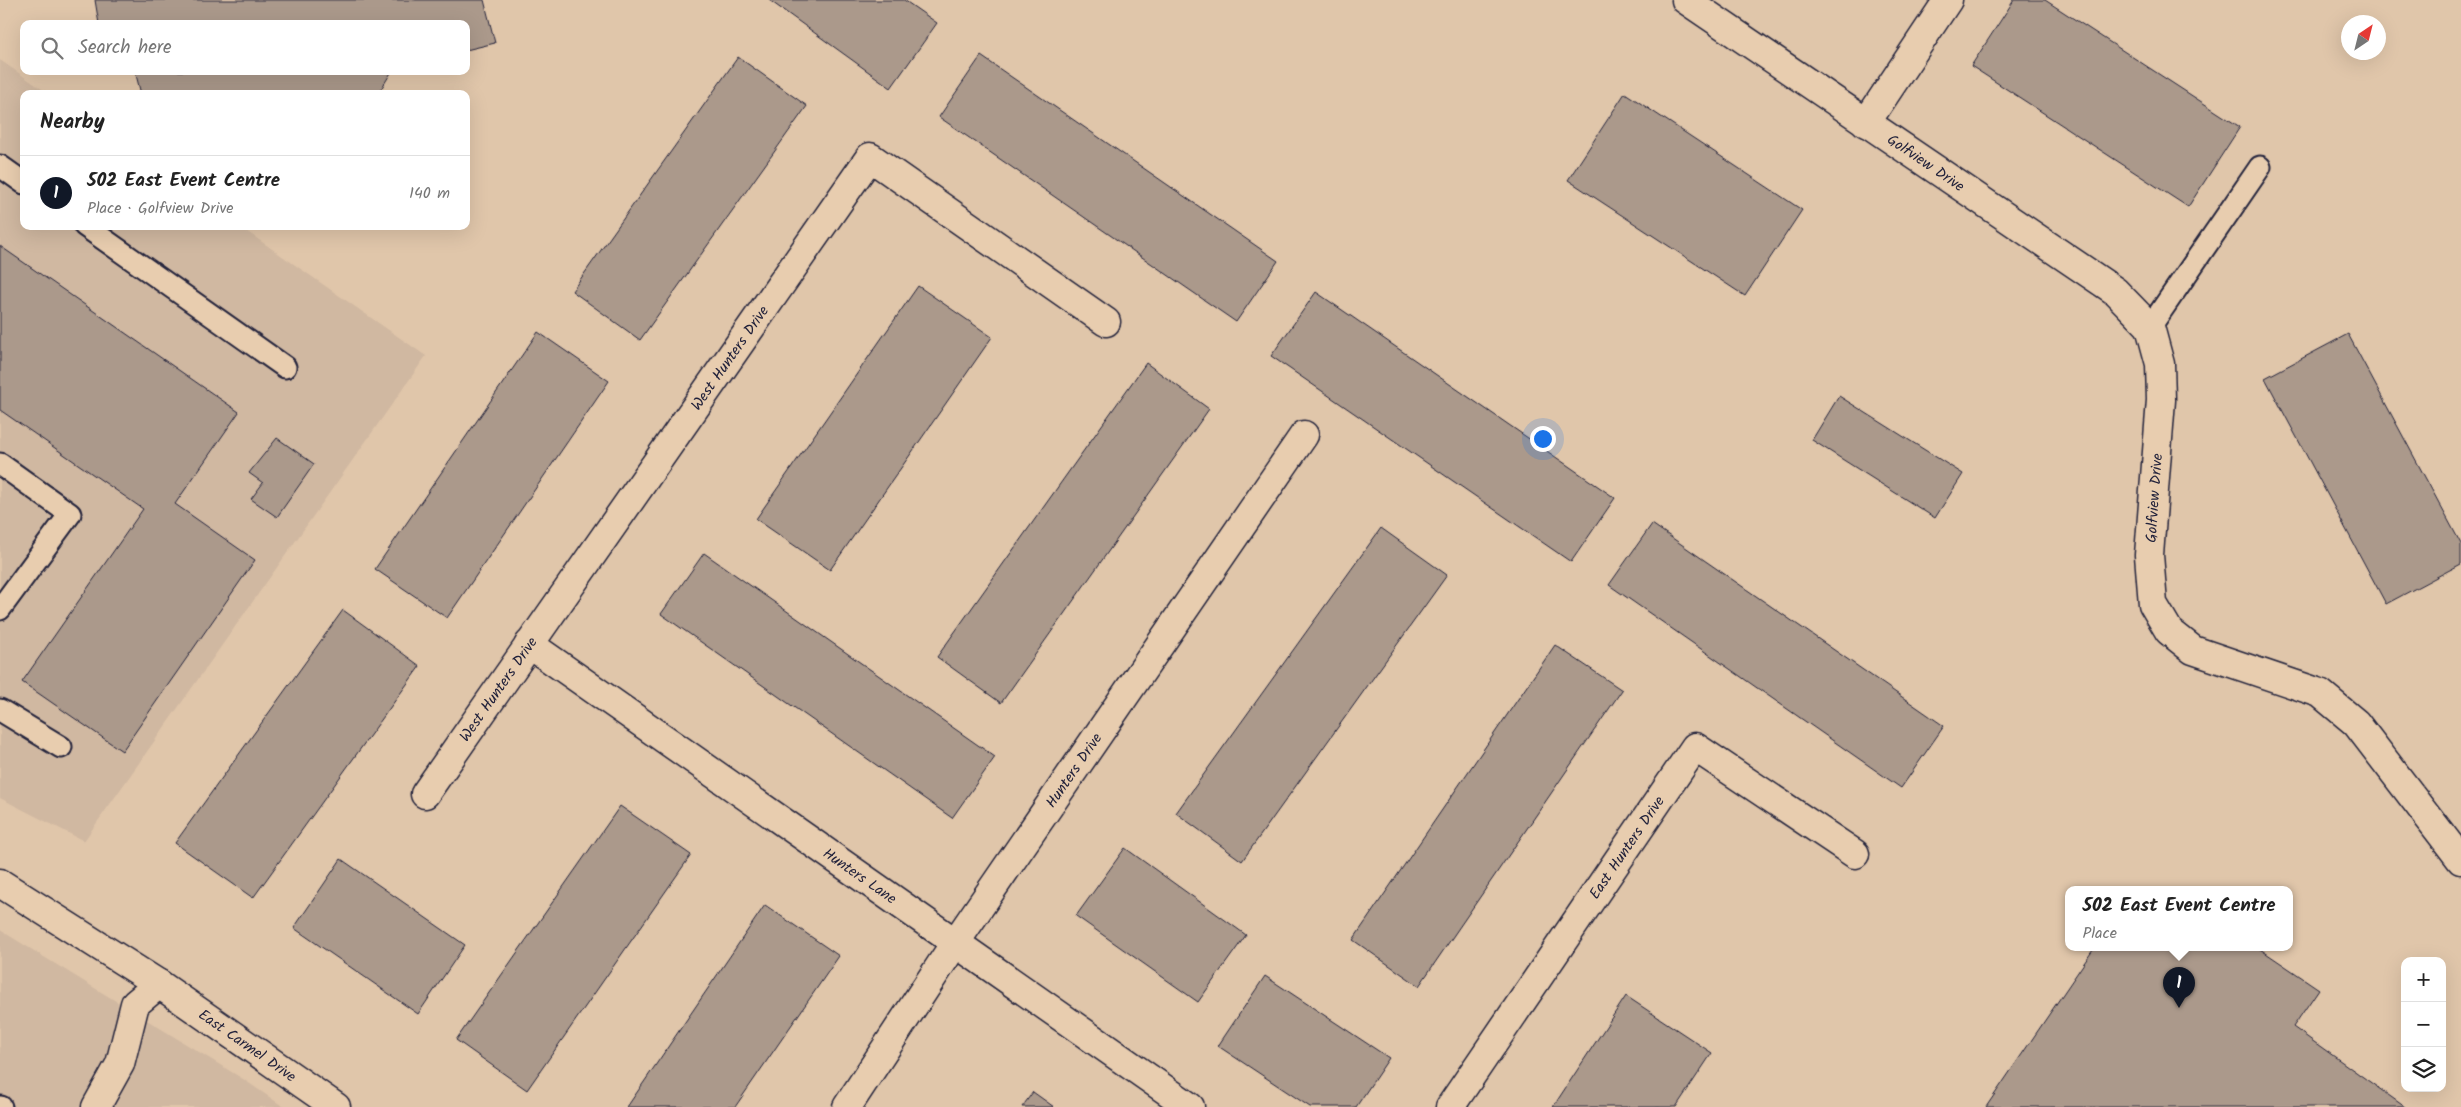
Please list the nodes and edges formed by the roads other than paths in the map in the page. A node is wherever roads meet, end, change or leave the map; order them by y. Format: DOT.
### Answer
graph roads {
  1 [pos="1686,0"];
  2 [pos="1948,0"];
  3 [pos="1866,123"];
  4 [pos="0,166"];
  5 [pos="2260,167"];
  6 [pos="20,180"];
  7 [pos="91,230"];
  8 [pos="1106,322"];
  9 [pos="2150,327"];
  10 [pos="285,367"];
  11 [pos="1304,435"];
  12 [pos="0,464"];
  13 [pos="0,609"];
  14 [pos="529,644"];
  15 [pos="0,710"];
  16 [pos="61,747"];
  17 [pos="425,794"];
  18 [pos="1855,854"];
  19 [pos="2461,860"];
  20 [pos="0,883"];
  21 [pos="955,943"];
  22 [pos="159,984"];
  23 [pos="96,1107"];
  24 [pos="336,1107"];
  25 [pos="847,1107"];
  26 [pos="1190,1107"];
  27 [pos="1450,1107"];
  1 -- 3 [label="street, Golfview Drive"];
  2 -- 3 [label="street"];
  3 -- 9 [label="street, Golfview Drive"];
  4 -- 6 [label="lane"];
  5 -- 9 [label="lane"];
  7 -- 10 [label="lane"];
  8 -- 14 [label="street, West Hunters Drive"];
  9 -- 19 [label="street, Golfview Drive"];
  11 -- 21 [label="street, Hunters Drive"];
  12 -- 13 [label="lane"];
  14 -- 17 [label="street, West Hunters Drive"];
  14 -- 21 [label="street, Hunters Lane"];
  15 -- 16 [label="lane"];
  18 -- 27 [label="street, East Hunters Drive"];
  20 -- 22 [label="street, East Carmel Drive"];
  21 -- 25 [label="street, Hunters Drive"];
  21 -- 26 [label="street, Hunters Lane"];
  22 -- 23 [label="street"];
  22 -- 24 [label="street, East Carmel Drive"];
}
